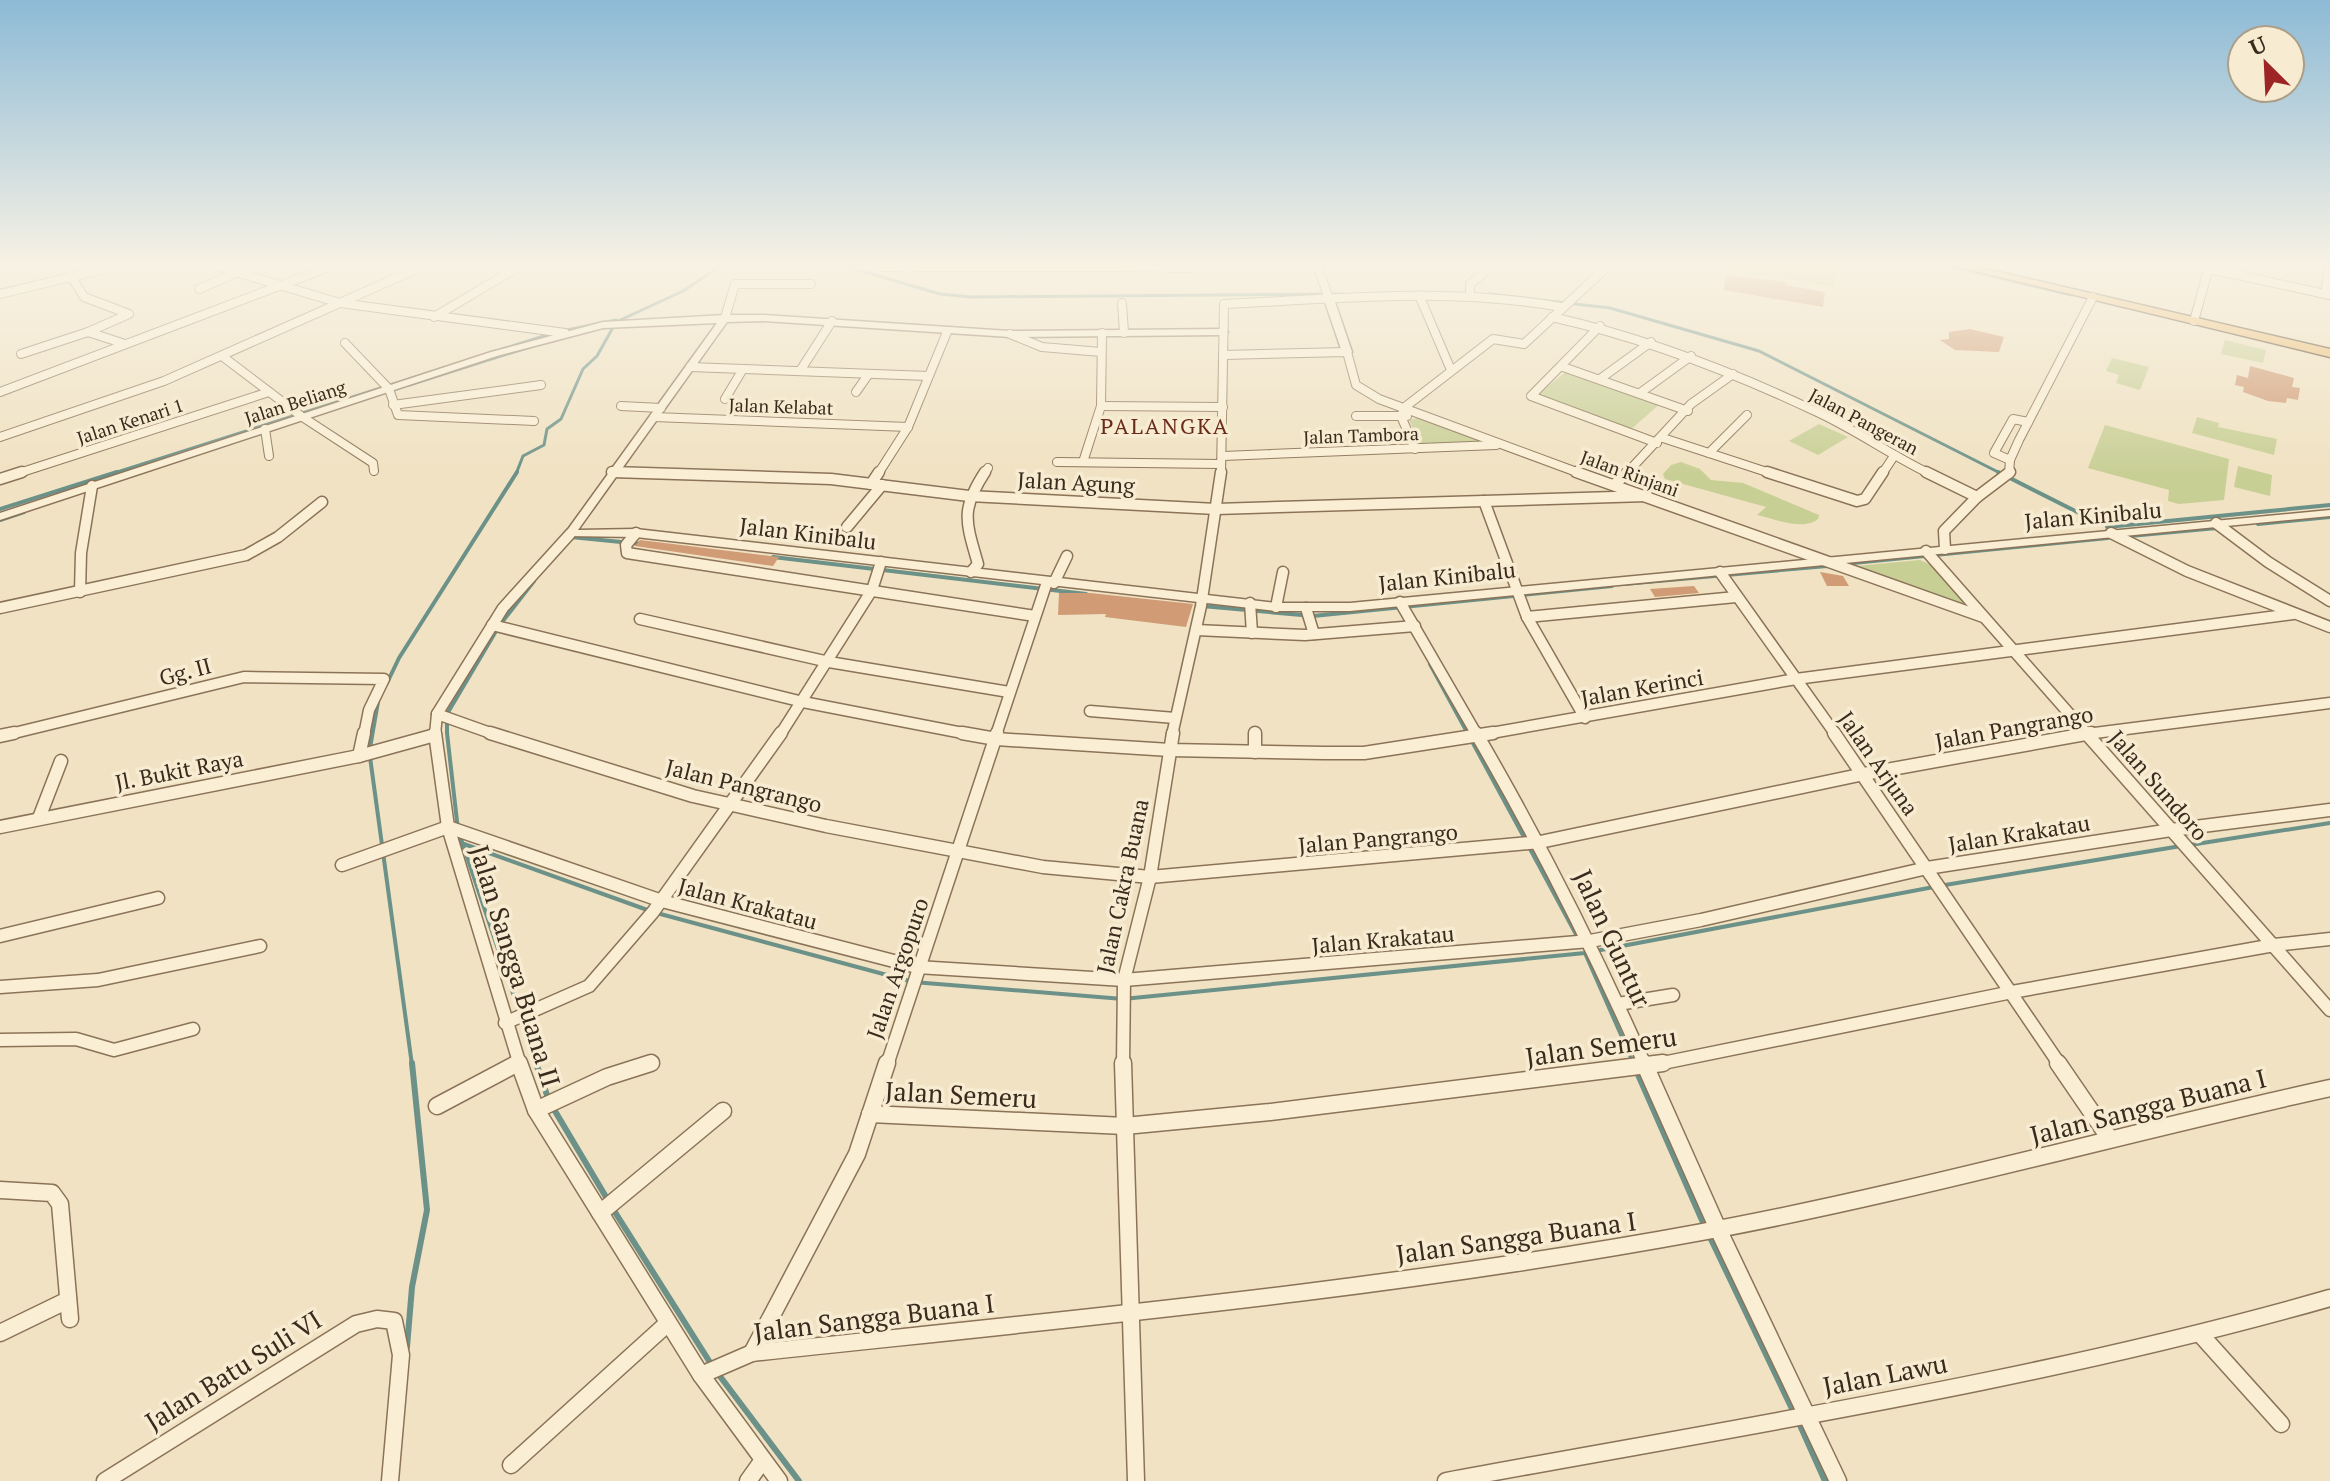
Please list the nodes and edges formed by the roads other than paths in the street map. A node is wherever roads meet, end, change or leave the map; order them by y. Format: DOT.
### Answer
graph roads {
  1 [pos="75,336"];
  2 [pos="101,336"];
  3 [pos="145,336"];
  4 [pos="266,336"];
  5 [pos="555,336"];
  6 [pos="712,336"];
  7 [pos="822,336"];
  8 [pos="945,336"];
  9 [pos="1014,336"];
  10 [pos="1102,336"];
  11 [pos="1223,336"];
  12 [pos="1342,336"];
  13 [pos="1437,336"];
  14 [pos="1532,336"];
  15 [pos="1591,336"];
  16 [pos="1632,336"];
  17 [pos="2073,336"];
  18 [pos="2265,336"];
  19 [pos="2286,336"];
  20 [pos="1651,342"];
  21 [pos="345,343"];
  22 [pos="125,344"];
  23 [pos="2330,345"];
  24 [pos="1101,352"];
  25 [pos="1347,352"];
  26 [pos="2330,353"];
  27 [pos="21,354"];
  28 [pos="1223,355"];
  29 [pos="222,356"];
  30 [pos="1691,356"];
  31 [pos="690,367"];
  32 [pos="1563,367"];
  33 [pos="743,369"];
  34 [pos="1451,370"];
  35 [pos="800,371"];
  36 [pos="1733,374"];
  37 [pos="868,375"];
  38 [pos="928,376"];
  39 [pos="1600,379"];
  40 [pos="541,385"];
  41 [pos="389,389"];
  42 [pos="0,392"];
  43 [pos="269,392"];
  44 [pos="856,392"];
  45 [pos="1640,393"];
  46 [pos="725,399"];
  47 [pos="393,405"];
  48 [pos="621,406"];
  49 [pos="1101,406"];
  50 [pos="1223,407"];
  51 [pos="1403,411"];
  52 [pos="1688,411"];
  53 [pos="657,412"];
  54 [pos="1747,415"];
  55 [pos="301,416"];
  56 [pos="1356,416"];
  57 [pos="534,421"];
  58 [pos="2028,422"];
  59 [pos="908,427"];
  60 [pos="265,429"];
  61 [pos="0,437"];
  62 [pos="1660,440"];
  63 [pos="1501,445"];
  64 [pos="1415,449"];
  65 [pos="1709,453"];
  66 [pos="269,456"];
  67 [pos="1894,456"];
  68 [pos="1222,460"];
  69 [pos="2010,460"];
  70 [pos="1057,462"];
  71 [pos="1083,462"];
  72 [pos="988,468"];
  73 [pos="374,471"];
  74 [pos="612,472"];
  75 [pos="0,479"];
  76 [pos="871,484"];
  77 [pos="1615,484"];
  78 [pos="882,485"];
  79 [pos="92,486"];
  80 [pos="969,496"];
  81 [pos="1647,496"];
  82 [pos="1977,497"];
  83 [pos="1484,501"];
  84 [pos="322,502"];
  85 [pos="1216,509"];
  86 [pos="2330,513"];
  87 [pos="0,517"];
  88 [pos="2216,523"];
  89 [pos="847,527"];
  90 [pos="636,533"];
  91 [pos="2111,533"];
  92 [pos="570,534"];
  93 [pos="1945,549"];
  94 [pos="1926,551"];
  95 [pos="1067,556"];
  96 [pos="881,562"];
  97 [pos="1821,562"];
  98 [pos="971,572"];
  99 [pos="1283,572"];
  100 [pos="1720,572"];
  101 [pos="1051,582"];
  102 [pos="1515,589"];
  103 [pos="872,590"];
  104 [pos="80,592"];
  105 [pos="1736,597"];
  106 [pos="1202,598"];
  107 [pos="2330,601"];
  108 [pos="1400,602"];
  109 [pos="1250,603"];
  110 [pos="1276,607"];
  111 [pos="0,608"];
  112 [pos="1306,608"];
  113 [pos="2293,614"];
  114 [pos="1035,616"];
  115 [pos="1527,617"];
  116 [pos="1983,617"];
  117 [pos="640,619"];
  118 [pos="492,625"];
  119 [pos="1415,626"];
  120 [pos="2330,627"];
  121 [pos="1196,630"];
  122 [pos="1252,633"];
  123 [pos="1314,634"];
  124 [pos="2013,649"];
  125 [pos="829,662"];
  126 [pos="1796,679"];
  127 [pos="1009,692"];
  128 [pos="803,702"];
  129 [pos="2330,703"];
  130 [pos="1090,711"];
  131 [pos="437,714"];
  132 [pos="1175,718"];
  133 [pos="1585,718"];
  134 [pos="1255,732"];
  135 [pos="1477,732"];
  136 [pos="2087,733"];
  137 [pos="435,735"];
  138 [pos="0,736"];
  139 [pos="996,739"];
  140 [pos="1170,750"];
  141 [pos="1255,752"];
  142 [pos="362,755"];
  143 [pos="61,761"];
  144 [pos="1864,774"];
  145 [pos="734,805"];
  146 [pos="2330,810"];
  147 [pos="39,818"];
  148 [pos="448,827"];
  149 [pos="1,829"];
  150 [pos="2171,830"];
  151 [pos="1540,842"];
  152 [pos="958,853"];
  153 [pos="342,865"];
  154 [pos="1927,868"];
  155 [pos="1150,877"];
  156 [pos="158,898"];
  157 [pos="662,901"];
  158 [pos="0,936"];
  159 [pos="2330,939"];
  160 [pos="1590,941"];
  161 [pos="2274,945"];
  162 [pos="260,946"];
  163 [pos="917,967"];
  164 [pos="1124,980"];
  165 [pos="0,987"];
  166 [pos="2012,992"];
  167 [pos="1673,995"];
  168 [pos="1618,1004"];
  169 [pos="2330,1010"];
  170 [pos="505,1023"];
  171 [pos="193,1029"];
  172 [pos="0,1040"];
  173 [pos="518,1063"];
  174 [pos="651,1063"];
  175 [pos="1646,1066"];
  176 [pos="2330,1088"];
  177 [pos="437,1106"];
  178 [pos="536,1110"];
  179 [pos="723,1111"];
  180 [pos="870,1114"];
  181 [pos="1125,1126"];
  182 [pos="2110,1139"];
  183 [pos="0,1190"];
  184 [pos="600,1213"];
  185 [pos="1718,1229"];
  186 [pos="2330,1298"];
  187 [pos="68,1300"];
  188 [pos="1132,1312"];
  189 [pos="70,1319"];
  190 [pos="668,1323"];
  191 [pos="0,1333"];
  192 [pos="2201,1335"];
  193 [pos="752,1353"];
  194 [pos="701,1375"];
  195 [pos="1807,1416"];
  196 [pos="2281,1424"];
  197 [pos="763,1460"];
  198 [pos="511,1465"];
  199 [pos="105,1481"];
  200 [pos="390,1481"];
  201 [pos="748,1481"];
  202 [pos="779,1481"];
  203 [pos="1136,1481"];
  204 [pos="1446,1481"];
  205 [pos="1838,1481"];
  1 -- 27 [label="street"];
  2 -- 22 [label="street"];
  3 -- 22 [label="street"];
  4 -- 29 [label="street"];
  5 -- 41 [label="street, Jalan Beliang"];
  6 -- 31 [label="street"];
  7 -- 35 [label="street"];
  8 -- 38 [label="street"];
  9 -- 24 [label="street"];
  10 -- 24 [label="street"];
  11 -- 28 [label="street, Jalan Cakra Buana"];
  12 -- 25 [label="street, Jalan Rinjani"];
  13 -- 34 [label="street"];
  14 -- 34 [label="street"];
  15 -- 32 [label="street"];
  16 -- 20 [label="street, Jalan Pangeran"];
  17 -- 58 [label="street"];
  18 -- 26 [label="highway"];
  19 -- 23 [label="highway"];
  20 -- 30 [label="street, Jalan Pangeran"];
  20 -- 39 [label="street"];
  21 -- 41 [label="street"];
  22 -- 42 [label="street"];
  24 -- 49 [label="street"];
  25 -- 28 [label="street"];
  25 -- 51 [label="street, Jalan Rinjani"];
  28 -- 50 [label="street, Jalan Cakra Buana"];
  29 -- 43 [label="street"];
  29 -- 61 [label="street"];
  30 -- 36 [label="street, Jalan Pangeran"];
  30 -- 45 [label="street"];
  31 -- 33 [label="street"];
  31 -- 53 [label="street"];
  32 -- 39 [label="street"];
  32 -- 62 [label="street"];
  33 -- 35 [label="street"];
  33 -- 46 [label="street"];
  34 -- 51 [label="street"];
  35 -- 37 [label="street"];
  36 -- 52 [label="street"];
  36 -- 67 [label="street, Jalan Pangeran"];
  37 -- 38 [label="street"];
  37 -- 44 [label="street"];
  38 -- 59 [label="street"];
  39 -- 45 [label="street"];
  40 -- 47 [label="street"];
  41 -- 47 [label="street"];
  41 -- 55 [label="street, Jalan Beliang"];
  43 -- 55 [label="street"];
  43 -- 75 [label="street, Jalan Kenari 1"];
  45 -- 52 [label="street"];
  47 -- 57 [label="street"];
  48 -- 53 [label="street, Jalan Kelabat"];
  49 -- 50 [label="street"];
  49 -- 71 [label="street"];
  50 -- 68 [label="street, Jalan Cakra Buana"];
  51 -- 56 [label="street"];
  51 -- 63 [label="street, Jalan Rinjani"];
  51 -- 64 [label="street"];
  52 -- 62 [label="street"];
  53 -- 59 [label="street, Jalan Kelabat"];
  53 -- 74 [label="street"];
  54 -- 65 [label="street"];
  55 -- 60 [label="street, Jalan Beliang"];
  55 -- 73 [label="street"];
  58 -- 69 [label="street"];
  58 -- 69 [label="street"];
  59 -- 76 [label="street"];
  60 -- 66 [label="street"];
  60 -- 79 [label="street, Jalan Beliang"];
  62 -- 65 [label="street"];
  62 -- 77 [label="street"];
  63 -- 64 [label="street, Jalan Tambora"];
  63 -- 77 [label="street, Jalan Rinjani"];
  64 -- 68 [label="street, Jalan Tambora"];
  65 -- 67 [label="street"];
  67 -- 82 [label="street, Jalan Pangeran"];
  68 -- 71 [label="street, Jalan Tambora"];
  68 -- 85 [label="street, Jalan Cakra Buana"];
  69 -- 82 [label="street"];
  70 -- 71 [label="street, Jalan Tambora"];
  72 -- 80 [label="street"];
  74 -- 76 [label="street, Jalan Agung"];
  74 -- 92 [label="street"];
  76 -- 78 [label="street, Jalan Agung"];
  77 -- 81 [label="street, Jalan Rinjani"];
  78 -- 80 [label="street, Jalan Agung"];
  78 -- 89 [label="street"];
  79 -- 87 [label="street, Jalan Beliang"];
  79 -- 104 [label="street"];
  80 -- 85 [label="street, Jalan Agung"];
  80 -- 98 [label="street"];
  81 -- 83 [label="street, Jalan Agung"];
  81 -- 97 [label="street, Jalan Rinjani"];
  82 -- 93 [label="street"];
  83 -- 85 [label="street, Jalan Agung"];
  83 -- 102 [label="street"];
  84 -- 104 [label="street"];
  85 -- 106 [label="street, Jalan Cakra Buana"];
  86 -- 88 [label="street, Jalan Kinibalu"];
  88 -- 91 [label="street, Jalan Kinibalu"];
  88 -- 107 [label="street"];
  90 -- 92 [label="street, Jalan Kinibalu"];
  90 -- 96 [label="street, Jalan Kinibalu"];
  90 -- 103 [label="street"];
  91 -- 93 [label="street, Jalan Kinibalu"];
  91 -- 113 [label="street"];
  92 -- 118 [label="street, Jalan Sangga Buana II"];
  93 -- 94 [label="street, Jalan Kinibalu"];
  94 -- 97 [label="street, Jalan Kinibalu"];
  94 -- 116 [label="street, Jalan Sundoro"];
  95 -- 101 [label="street, Jalan Argopuro"];
  96 -- 98 [label="street, Jalan Kinibalu"];
  96 -- 103 [label="street"];
  97 -- 100 [label="street, Jalan Kinibalu"];
  97 -- 116 [label="street, Jalan Rinjani"];
  98 -- 101 [label="street, Jalan Kinibalu"];
  99 -- 110 [label="street"];
  100 -- 102 [label="street, Jalan Kinibalu"];
  100 -- 105 [label="street, Jalan Arjuna"];
  101 -- 106 [label="street, Jalan Kinibalu"];
  101 -- 114 [label="street, Jalan Argopuro"];
  102 -- 108 [label="street, Jalan Kinibalu"];
  102 -- 115 [label="street"];
  103 -- 114 [label="street"];
  103 -- 125 [label="street"];
  104 -- 111 [label="street"];
  105 -- 115 [label="street"];
  105 -- 126 [label="street, Jalan Arjuna"];
  106 -- 109 [label="street, Jalan Kinibalu"];
  106 -- 121 [label="street, Jalan Cakra Buana"];
  108 -- 112 [label="street, Jalan Kinibalu"];
  108 -- 119 [label="street, Jalan Guntur"];
  109 -- 110 [label="street, Jalan Kinibalu"];
  109 -- 122 [label="street"];
  110 -- 112 [label="street, Jalan Kinibalu"];
  112 -- 123 [label="street"];
  113 -- 120 [label="street"];
  113 -- 124 [label="street, Jalan Kerinci"];
  114 -- 127 [label="street, Jalan Argopuro"];
  115 -- 133 [label="street"];
  116 -- 124 [label="street, Jalan Sundoro"];
  117 -- 125 [label="street"];
  118 -- 128 [label="street"];
  118 -- 131 [label="street, Jalan Sangga Buana II"];
  119 -- 123 [label="street"];
  119 -- 135 [label="street, Jalan Guntur"];
  121 -- 122 [label="street"];
  121 -- 132 [label="street, Jalan Cakra Buana"];
  122 -- 123 [label="street"];
  124 -- 126 [label="street, Jalan Kerinci"];
  124 -- 136 [label="street, Jalan Sundoro"];
  125 -- 127 [label="street"];
  125 -- 128 [label="street"];
  126 -- 133 [label="street, Jalan Kerinci"];
  126 -- 144 [label="street, Jalan Arjuna"];
  127 -- 139 [label="street, Jalan Argopuro"];
  128 -- 139 [label="street"];
  128 -- 145 [label="street"];
  129 -- 136 [label="street, Jalan Pangrango"];
  130 -- 132 [label="street"];
  131 -- 137 [label="street, Jalan Sangga Buana II"];
  131 -- 145 [label="street, Jalan Pangrango"];
  132 -- 140 [label="street, Jalan Cakra Buana"];
  133 -- 135 [label="street, Jalan Kerinci"];
  134 -- 141 [label="street"];
  135 -- 141 [label="street, Jalan Kerinci"];
  135 -- 151 [label="street, Jalan Guntur"];
  136 -- 144 [label="street, Jalan Pangrango"];
  136 -- 150 [label="street, Jalan Sundoro"];
  137 -- 142 [label="street, Jl. Bukit Raya"];
  137 -- 148 [label="street, Jalan Sangga Buana II"];
  138 -- 142 [label="street, Gg. II"];
  139 -- 140 [label="street, Jalan Kerinci"];
  139 -- 152 [label="street, Jalan Argopuro"];
  140 -- 141 [label="street, Jalan Kerinci"];
  140 -- 155 [label="street, Jalan Cakra Buana"];
  142 -- 147 [label="street, Jl. Bukit Raya"];
  143 -- 147 [label="street"];
  144 -- 151 [label="street, Jalan Pangrango"];
  144 -- 154 [label="street, Jalan Arjuna"];
  145 -- 152 [label="street, Jalan Pangrango"];
  145 -- 157 [label="street"];
  146 -- 150 [label="street, Jalan Krakatau"];
  147 -- 149 [label="street, Jl. Bukit Raya"];
  148 -- 153 [label="street"];
  148 -- 157 [label="street, Jalan Krakatau"];
  148 -- 170 [label="street, Jalan Sangga Buana II"];
  150 -- 154 [label="street, Jalan Krakatau"];
  150 -- 161 [label="street, Jalan Sundoro"];
  151 -- 155 [label="street, Jalan Pangrango"];
  151 -- 160 [label="street, Jalan Guntur"];
  152 -- 155 [label="street, Jalan Pangrango"];
  152 -- 163 [label="street, Jalan Argopuro"];
  154 -- 160 [label="street, Jalan Krakatau"];
  154 -- 166 [label="street, Jalan Arjuna"];
  155 -- 164 [label="street, Jalan Cakra Buana"];
  156 -- 158 [label="street"];
  157 -- 163 [label="street, Jalan Krakatau"];
  157 -- 170 [label="street"];
  159 -- 161 [label="street, Jalan Semeru"];
  160 -- 164 [label="street, Jalan Krakatau"];
  160 -- 168 [label="street, Jalan Guntur"];
  161 -- 166 [label="street, Jalan Semeru"];
  161 -- 169 [label="street, Jalan Sundoro"];
  162 -- 165 [label="street"];
  163 -- 164 [label="street, Jalan Krakatau"];
  163 -- 180 [label="street, Jalan Argopuro"];
  164 -- 181 [label="street, Jalan Cakra Buana"];
  166 -- 175 [label="street, Jalan Semeru"];
  166 -- 182 [label="street, Jalan Arjuna"];
  167 -- 168 [label="street"];
  168 -- 175 [label="street, Jalan Guntur"];
  170 -- 173 [label="street, Jalan Sangga Buana II"];
  171 -- 172 [label="street"];
  173 -- 177 [label="street"];
  173 -- 178 [label="street, Jalan Sangga Buana II"];
  174 -- 178 [label="street"];
  175 -- 181 [label="street, Jalan Semeru"];
  175 -- 185 [label="street, Jalan Guntur"];
  176 -- 182 [label="street, Jalan Sangga Buana I"];
  178 -- 184 [label="street, Jalan Sangga Buana II"];
  179 -- 184 [label="street"];
  180 -- 181 [label="street, Jalan Semeru"];
  180 -- 193 [label="street, Jalan Argopuro"];
  181 -- 188 [label="street, Jalan Cakra Buana"];
  182 -- 185 [label="street, Jalan Sangga Buana I"];
  183 -- 187 [label="street"];
  184 -- 190 [label="street, Jalan Sangga Buana II"];
  185 -- 188 [label="street, Jalan Sangga Buana I"];
  185 -- 195 [label="street, Jalan Guntur"];
  186 -- 192 [label="street, Jalan Lawu"];
  187 -- 189 [label="street"];
  187 -- 191 [label="street"];
  188 -- 193 [label="street, Jalan Sangga Buana I"];
  188 -- 203 [label="street, Jalan Cakra Buana"];
  190 -- 194 [label="street, Jalan Sangga Buana II"];
  190 -- 198 [label="street"];
  192 -- 195 [label="street, Jalan Lawu"];
  192 -- 196 [label="street"];
  193 -- 194 [label="street, Jalan Sangga Buana I"];
  194 -- 197 [label="street, Jalan Sangga Buana II"];
  195 -- 204 [label="street, Jalan Lawu"];
  195 -- 205 [label="street, Jalan Guntur"];
  197 -- 201 [label="street"];
  197 -- 202 [label="street, Jalan Sangga Buana II"];
  199 -- 200 [label="street, Jalan Batu Suli VI"];
}
